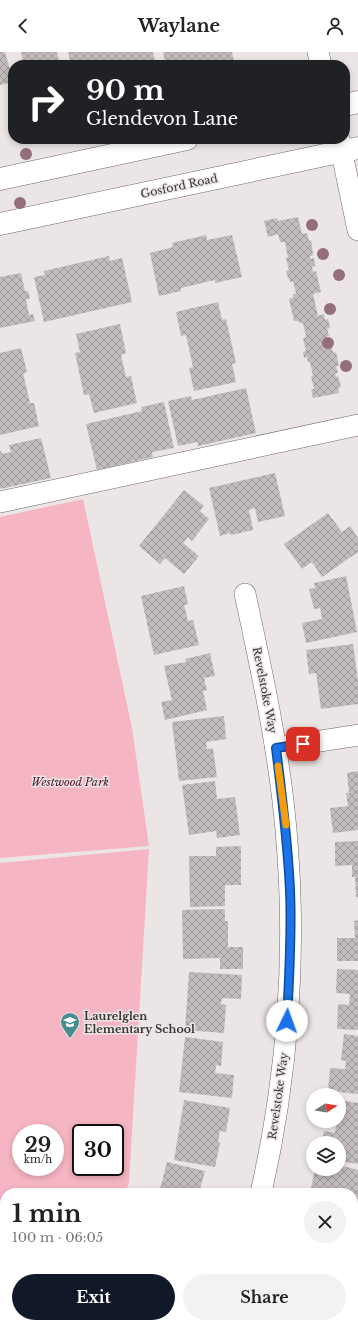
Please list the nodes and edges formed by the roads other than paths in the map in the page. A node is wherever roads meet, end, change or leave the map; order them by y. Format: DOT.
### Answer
graph roads {
  1 [pos="164,144"];
  2 [pos="346,146"];
  3 [pos="0,179"];
  4 [pos="0,224"];
  5 [pos="358,230"];
  6 [pos="358,425"];
  7 [pos="0,502"];
  8 [pos="245,594"];
  9 [pos="358,735"];
  10 [pos="276,748"];
  11 [pos="262,1188"];
  1 -- 3 [label="main road"];
  2 -- 4 [label="main road, Gosford Road"];
  2 -- 5 [label="street"];
  6 -- 7 [label="street"];
  8 -- 10 [label="street, Revelstoke Way"];
  9 -- 10 [label="street"];
  10 -- 11 [label="street, Revelstoke Way"];
}
